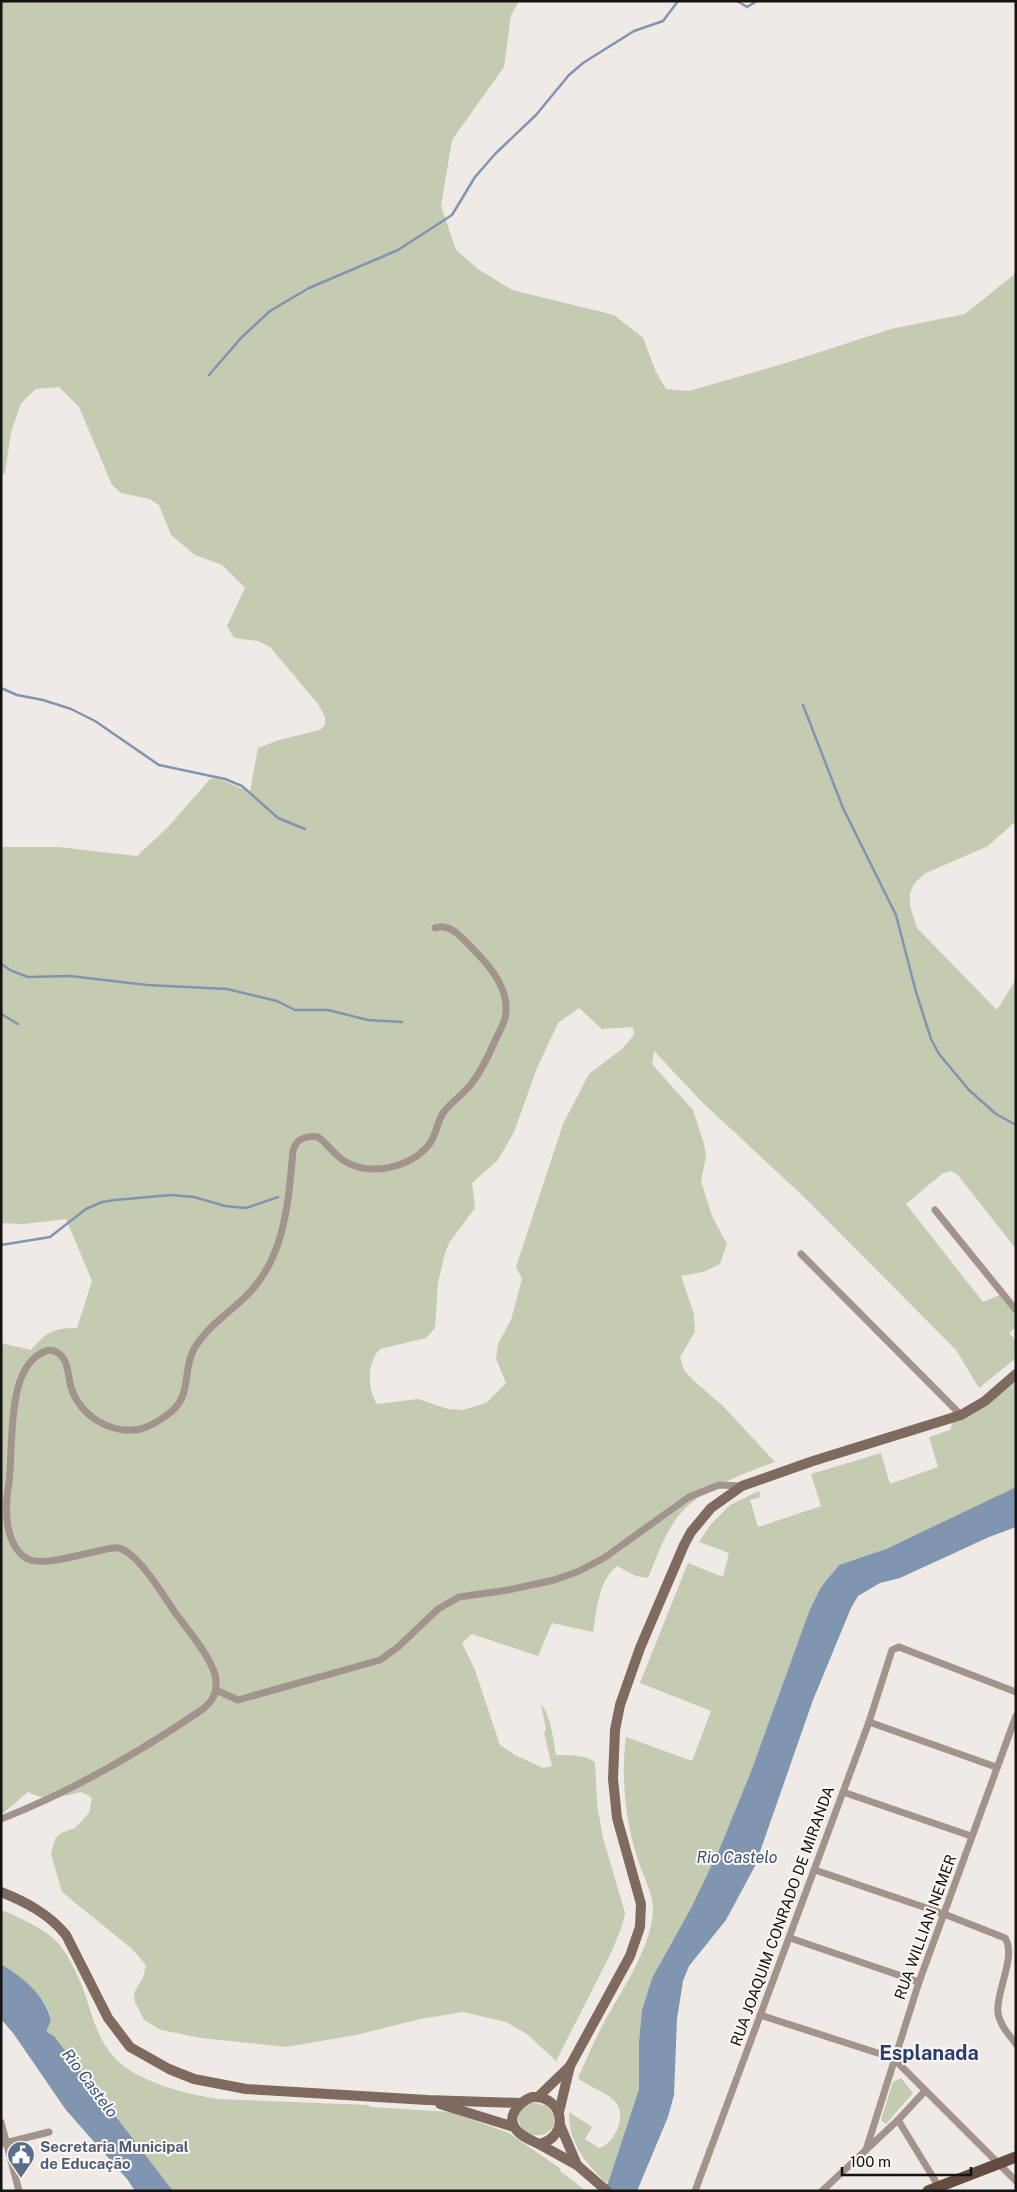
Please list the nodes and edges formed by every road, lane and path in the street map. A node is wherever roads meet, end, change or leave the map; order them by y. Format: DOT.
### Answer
graph roads {
  1 [pos="435,928"];
  2 [pos="935,1210"];
  3 [pos="801,1254"];
  4 [pos="1016,1310"];
  5 [pos="1016,1374"];
  6 [pos="961,1415"];
  7 [pos="742,1486"];
  8 [pos="216,1690"];
  9 [pos="1015,1692"];
  10 [pos="1016,1716"];
  11 [pos="869,1722"];
  12 [pos="996,1766"];
  13 [pos="843,1792"];
  14 [pos="1,1819"];
  15 [pos="971,1836"];
  16 [pos="815,1870"];
  17 [pos="1,1892"];
  18 [pos="944,1914"];
  19 [pos="790,1938"];
  20 [pos="919,1982"];
  21 [pos="760,2015"];
  22 [pos="1016,2044"];
  23 [pos="893,2058"];
  24 [pos="570,2066"];
  25 [pos="925,2091"];
  26 [pos="538,2097"];
  27 [pos="427,2100"];
  28 [pos="520,2103"];
  29 [pos="559,2112"];
  30 [pos="898,2120"];
  31 [pos="1,2122"];
  32 [pos="560,2125"];
  33 [pos="514,2127"];
  34 [pos="49,2132"];
  35 [pos="4,2144"];
  36 [pos="539,2144"];
  37 [pos="866,2150"];
  38 [pos="1016,2157"];
  39 [pos="998,2164"];
  40 [pos="577,2165"];
  41 [pos="1016,2181"];
  42 [pos="934,2189"];
  43 [pos="19,2191"];
  44 [pos="607,2191"];
  45 [pos="695,2191"];
  46 [pos="822,2191"];
  1 -- 8 [label="street"];
  2 -- 4 [label="street"];
  3 -- 6 [label="street"];
  5 -- 6 [label="street"];
  6 -- 7 [label="street"];
  7 -- 8 [label="street"];
  7 -- 24 [label="street"];
  8 -- 14 [label="street"];
  9 -- 11 [label="street, RUA JOAQUIM CONRADO DE MIRANDA"];
  10 -- 12 [label="street, RUA WILLIAN NEMER"];
  11 -- 12 [label="street"];
  11 -- 13 [label="street, RUA JOAQUIM CONRADO DE MIRANDA"];
  12 -- 15 [label="street, RUA WILLIAN NEMER"];
  13 -- 15 [label="street"];
  13 -- 16 [label="street, RUA JOAQUIM CONRADO DE MIRANDA"];
  15 -- 18 [label="street, RUA WILLIAN NEMER"];
  16 -- 18 [label="street"];
  16 -- 19 [label="street, RUA JOAQUIM CONRADO DE MIRANDA"];
  17 -- 27 [label="street"];
  18 -- 20 [label="street, RUA WILLIAN NEMER"];
  18 -- 22 [label="street"];
  19 -- 20 [label="street"];
  19 -- 21 [label="street, RUA JOAQUIM CONRADO DE MIRANDA"];
  20 -- 23 [label="street, RUA WILLIAN NEMER"];
  21 -- 23 [label="street"];
  21 -- 45 [label="street, RUA JOAQUIM CONRADO DE MIRANDA"];
  23 -- 25 [label="street"];
  23 -- 37 [label="street, RUA WILLIAN NEMER"];
  24 -- 26 [label="street"];
  24 -- 29 [label="street"];
  25 -- 30 [label="street"];
  25 -- 39 [label="street"];
  26 -- 28 [label="street"];
  26 -- 29 [label="street"];
  27 -- 28 [label="street"];
  27 -- 33 [label="street"];
  28 -- 33 [label="street"];
  29 -- 32 [label="street"];
  30 -- 37 [label="street"];
  30 -- 42 [label="street"];
  31 -- 35 [label="street"];
  32 -- 36 [label="street"];
  32 -- 40 [label="street"];
  33 -- 36 [label="street"];
  34 -- 35 [label="street"];
  35 -- 43 [label="street"];
  36 -- 40 [label="street"];
  37 -- 46 [label="street"];
  38 -- 39 [label="main road"];
  39 -- 41 [label="street"];
  39 -- 42 [label="main road"];
  40 -- 44 [label="street"];
}
